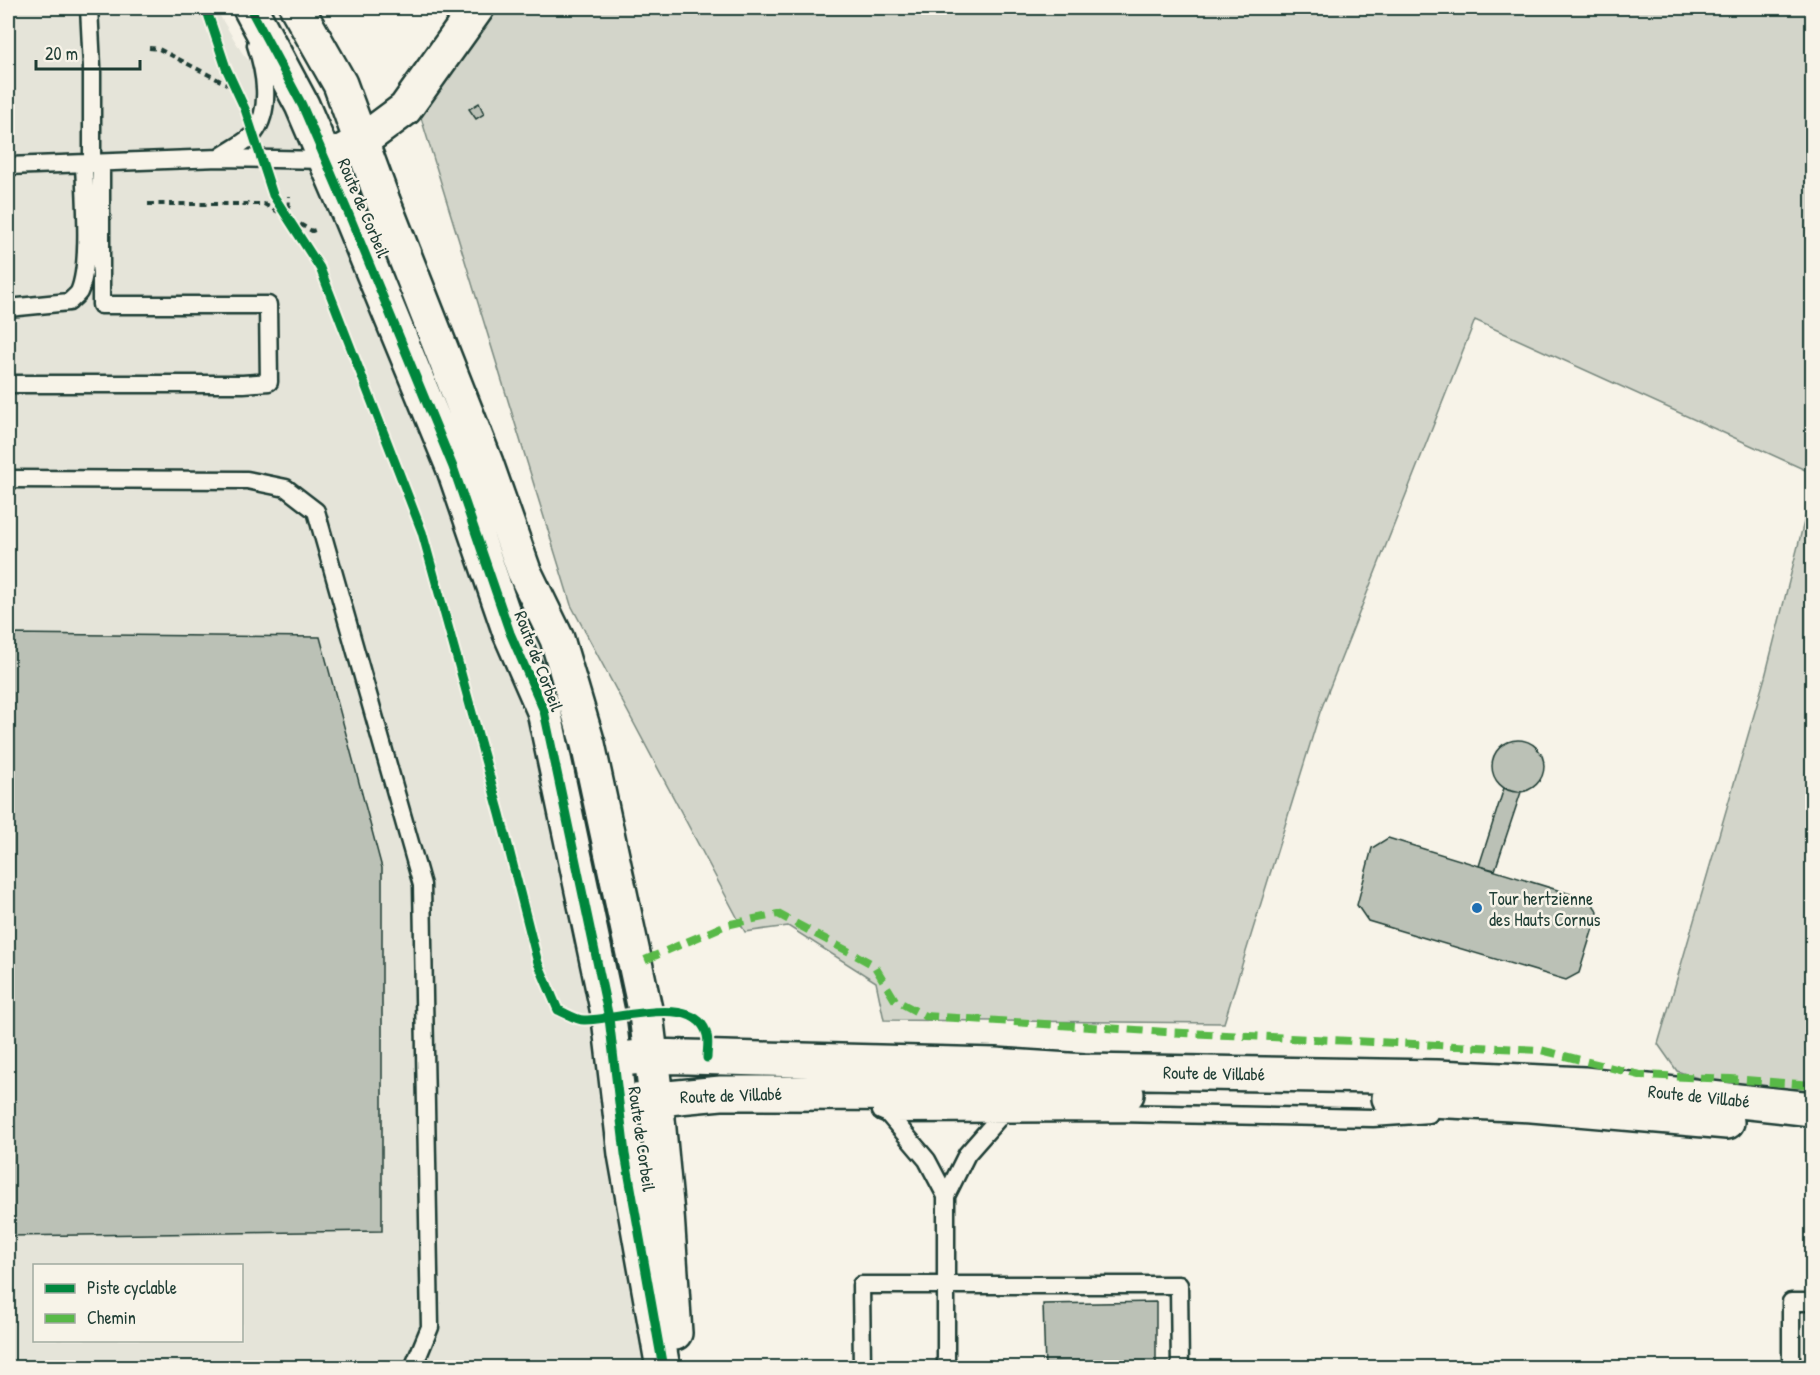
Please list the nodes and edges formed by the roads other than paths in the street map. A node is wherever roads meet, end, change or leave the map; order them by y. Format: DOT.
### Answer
graph roads {
  1 [pos="89,8"];
  2 [pos="244,8"];
  3 [pos="250,8"];
  4 [pos="297,8"];
  5 [pos="477,8"];
  6 [pos="362,141"];
  7 [pos="219,158"];
  8 [pos="326,160"];
  9 [pos="92,164"];
  10 [pos="8,166"];
  11 [pos="8,308"];
  12 [pos="8,384"];
  13 [pos="8,479"];
  14 [pos="651,1056"];
  15 [pos="614,1059"];
  16 [pos="842,1093"];
  17 [pos="656,1098"];
  18 [pos="620,1102"];
  19 [pos="1532,1105"];
  20 [pos="1812,1109"];
  21 [pos="1003,1113"];
  22 [pos="888,1114"];
  23 [pos="1812,1132"];
  24 [pos="946,1196"];
  25 [pos="946,1286"];
  26 [pos="1812,1302"];
  27 [pos="413,1368"];
  28 [pos="663,1368"];
  29 [pos="675,1368"];
  30 [pos="862,1368"];
  31 [pos="946,1368"];
  32 [pos="1180,1368"];
  33 [pos="1791,1368"];
  1 -- 9 [label="lane"];
  2 -- 7 [label="lane"];
  3 -- 8 [label="street, Route de Corbeil"];
  4 -- 6 [label="street, Route de Corbeil"];
  5 -- 6 [label="street"];
  6 -- 8 [label="street"];
  6 -- 14 [label="street, Route de Corbeil"];
  7 -- 8 [label="lane"];
  7 -- 9 [label="lane"];
  8 -- 15 [label="street, Route de Corbeil"];
  9 -- 10 [label="lane"];
  9 -- 11 [label="lane"];
  9 -- 12 [label="lane"];
  13 -- 27 [label="lane"];
  14 -- 15 [label="street, Route de Villabé"];
  14 -- 17 [label="street, Route de Corbeil"];
  14 -- 20 [label="street, Route de Villabé"];
  15 -- 18 [label="street, Route de Corbeil"];
  16 -- 17 [label="street, Route de Villabé"];
  16 -- 19 [label="street, Route de Villabé"];
  16 -- 22 [label="lane"];
  17 -- 18 [label="street, Route de Villabé"];
  17 -- 29 [label="street, Route de Corbeil"];
  18 -- 28 [label="street, Route de Corbeil"];
  19 -- 21 [label="lane"];
  19 -- 23 [label="street, Route de Villabé"];
  21 -- 22 [label="lane"];
  21 -- 24 [label="lane"];
  22 -- 24 [label="lane"];
  24 -- 25 [label="lane"];
  25 -- 30 [label="lane"];
  25 -- 31 [label="lane"];
  25 -- 32 [label="lane"];
  26 -- 33 [label="lane"];
}
